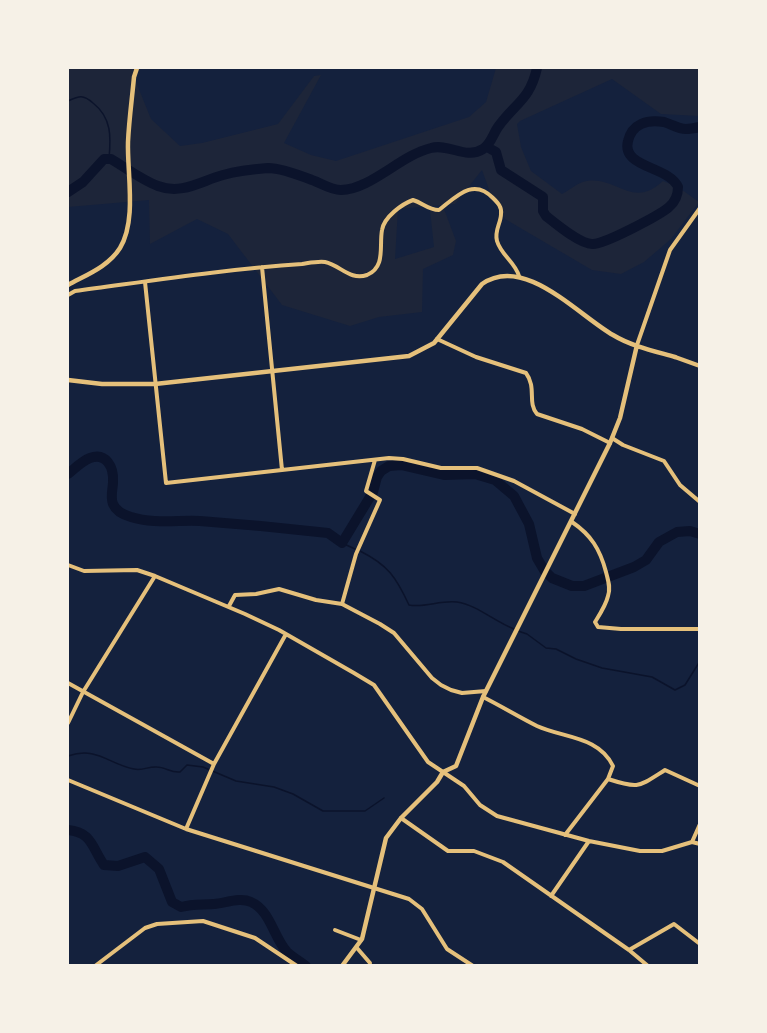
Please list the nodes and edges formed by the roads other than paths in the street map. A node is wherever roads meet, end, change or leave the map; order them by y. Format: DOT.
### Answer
graph roads {
  1 [pos="137,68"];
  2 [pos="699,208"];
  3 [pos="262,267"];
  4 [pos="519,276"];
  5 [pos="145,282"];
  6 [pos="68,285"];
  7 [pos="68,295"];
  8 [pos="437,339"];
  9 [pos="637,345"];
  10 [pos="675,357"];
  11 [pos="699,366"];
  12 [pos="271,371"];
  13 [pos="68,380"];
  14 [pos="155,384"];
  15 [pos="611,441"];
  16 [pos="375,460"];
  17 [pos="282,471"];
  18 [pos="699,502"];
  19 [pos="575,514"];
  20 [pos="572,522"];
  21 [pos="68,565"];
  22 [pos="155,576"];
  23 [pos="342,604"];
  24 [pos="229,606"];
  25 [pos="699,629"];
  26 [pos="286,634"];
  27 [pos="68,684"];
  28 [pos="83,692"];
  29 [pos="485,694"];
  30 [pos="68,723"];
  31 [pos="214,764"];
  32 [pos="443,772"];
  33 [pos="608,779"];
  34 [pos="68,780"];
  35 [pos="699,786"];
  36 [pos="401,818"];
  37 [pos="699,824"];
  38 [pos="186,829"];
  39 [pos="565,835"];
  40 [pos="588,841"];
  41 [pos="692,842"];
  42 [pos="699,844"];
  43 [pos="374,890"];
  44 [pos="551,896"];
  45 [pos="335,930"];
  46 [pos="362,940"];
  47 [pos="699,944"];
  48 [pos="357,948"];
  49 [pos="630,950"];
  50 [pos="370,963"];
  51 [pos="95,966"];
  52 [pos="297,966"];
  53 [pos="342,966"];
  54 [pos="473,966"];
  55 [pos="648,966"];
  1 -- 6 [label="street"];
  2 -- 9 [label="street"];
  3 -- 4 [label="street"];
  3 -- 5 [label="street"];
  3 -- 12 [label="street"];
  4 -- 8 [label="street"];
  4 -- 9 [label="street"];
  5 -- 7 [label="street"];
  5 -- 14 [label="street"];
  8 -- 12 [label="street"];
  8 -- 15 [label="street"];
  9 -- 10 [label="street"];
  9 -- 15 [label="street"];
  10 -- 11 [label="street"];
  12 -- 14 [label="street"];
  12 -- 17 [label="street"];
  13 -- 14 [label="street"];
  14 -- 17 [label="street"];
  15 -- 18 [label="street"];
  15 -- 19 [label="street"];
  16 -- 17 [label="street"];
  16 -- 19 [label="street"];
  16 -- 23 [label="street"];
  19 -- 20 [label="street"];
  20 -- 25 [label="street"];
  20 -- 29 [label="street"];
  21 -- 22 [label="street"];
  22 -- 24 [label="street"];
  22 -- 28 [label="street"];
  23 -- 24 [label="street"];
  23 -- 29 [label="street"];
  24 -- 26 [label="street"];
  26 -- 31 [label="street"];
  26 -- 32 [label="street"];
  27 -- 28 [label="street"];
  28 -- 30 [label="street"];
  28 -- 31 [label="street"];
  29 -- 32 [label="street"];
  29 -- 33 [label="street"];
  31 -- 38 [label="street"];
  32 -- 36 [label="street"];
  32 -- 39 [label="street"];
  33 -- 35 [label="street"];
  33 -- 39 [label="street"];
  34 -- 38 [label="street"];
  36 -- 43 [label="street"];
  36 -- 44 [label="street"];
  37 -- 41 [label="street"];
  38 -- 43 [label="street"];
  39 -- 40 [label="street"];
  40 -- 41 [label="street"];
  40 -- 44 [label="street"];
  41 -- 42 [label="street"];
  43 -- 46 [label="street"];
  43 -- 54 [label="street"];
  44 -- 49 [label="street"];
  45 -- 46 [label="street"];
  46 -- 48 [label="street"];
  47 -- 49 [label="street"];
  48 -- 50 [label="street"];
  48 -- 53 [label="street"];
  49 -- 55 [label="street"];
  51 -- 52 [label="street"];
}
